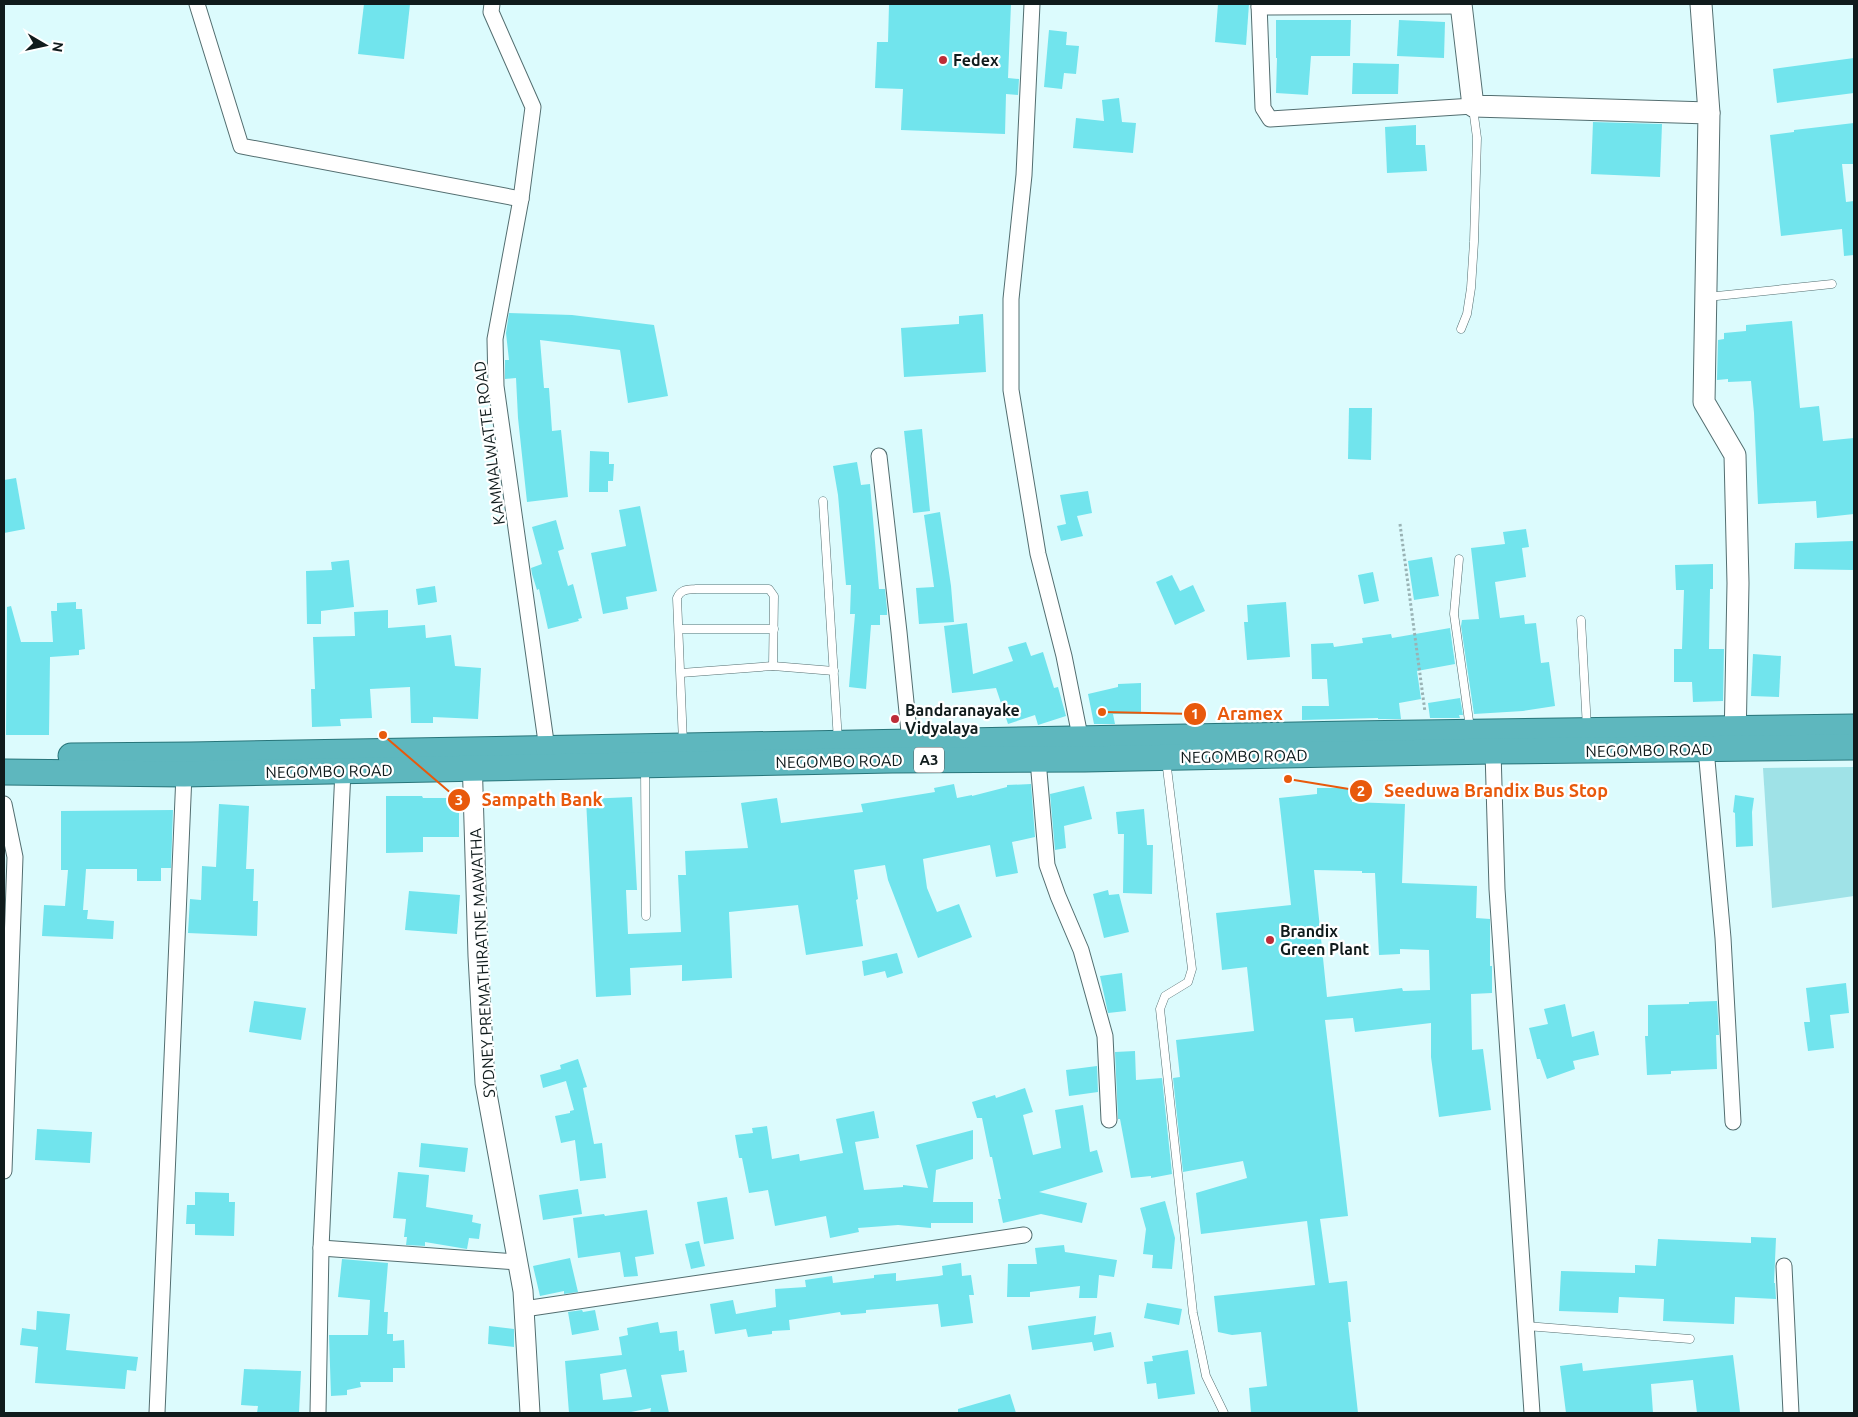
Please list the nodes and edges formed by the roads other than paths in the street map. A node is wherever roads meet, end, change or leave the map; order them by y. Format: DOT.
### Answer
graph roads {
  1 [pos="197,4"];
  2 [pos="492,4"];
  3 [pos="1032,4"];
  4 [pos="1701,4"];
  5 [pos="1259,5"];
  6 [pos="1461,5"];
  7 [pos="1473,106"];
  8 [pos="1709,113"];
  9 [pos="521,200"];
  10 [pos="1832,284"];
  11 [pos="1706,297"];
  12 [pos="1461,329"];
  13 [pos="878,456"];
  14 [pos="823,501"];
  15 [pos="1460,559"];
  16 [pos="1582,620"];
  17 [pos="678,629"];
  18 [pos="774,629"];
  19 [pos="773,666"];
  20 [pos="834,671"];
  21 [pos="681,673"];
  22 [pos="1854,727"];
  23 [pos="1587,731"];
  24 [pos="1470,733"];
  25 [pos="1735,739"];
  26 [pos="910,742"];
  27 [pos="838,743"];
  28 [pos="683,746"];
  29 [pos="1854,748"];
  30 [pos="1083,749"];
  31 [pos="1706,749"];
  32 [pos="1493,752"];
  33 [pos="4,756"];
  34 [pos="548,758"];
  35 [pos="1166,758"];
  36 [pos="472,759"];
  37 [pos="1038,760"];
  38 [pos="644,765"];
  39 [pos="343,770"];
  40 [pos="4,772"];
  41 [pos="184,774"];
  42 [pos="4,804"];
  43 [pos="646,916"];
  44 [pos="1109,1120"];
  45 [pos="1733,1122"];
  46 [pos="4,1171"];
  47 [pos="1024,1235"];
  48 [pos="321,1248"];
  49 [pos="518,1262"];
  50 [pos="1784,1266"];
  51 [pos="524,1309"];
  52 [pos="1526,1326"];
  53 [pos="1690,1339"];
  54 [pos="157,1413"];
  55 [pos="318,1413"];
  56 [pos="530,1413"];
  57 [pos="1224,1413"];
  58 [pos="1532,1413"];
  59 [pos="1791,1413"];
  1 -- 9 [label="street"];
  2 -- 9 [label="street, KAMMALWATTE ROAD"];
  3 -- 30 [label="street"];
  4 -- 8 [label="main road"];
  5 -- 6 [label="street"];
  5 -- 7 [label="street"];
  6 -- 7 [label="main road"];
  7 -- 8 [label="main road"];
  7 -- 12 [label="lane"];
  8 -- 11 [label="main road"];
  9 -- 34 [label="street, KAMMALWATTE ROAD"];
  10 -- 11 [label="lane"];
  11 -- 25 [label="main road"];
  13 -- 26 [label="street"];
  14 -- 20 [label="lane"];
  15 -- 24 [label="lane"];
  16 -- 23 [label="lane"];
  17 -- 18 [label="lane"];
  17 -- 18 [label="lane"];
  17 -- 21 [label="lane"];
  18 -- 19 [label="lane"];
  19 -- 20 [label="lane"];
  19 -- 21 [label="lane"];
  20 -- 27 [label="lane"];
  21 -- 28 [label="lane"];
  22 -- 25 [label="highway, NEGOMBO ROAD / A3"];
  23 -- 24 [label="highway, NEGOMBO ROAD / A3"];
  23 -- 25 [label="highway, NEGOMBO ROAD / A3"];
  24 -- 30 [label="highway, NEGOMBO ROAD / A3"];
  25 -- 29 [label="highway, NEGOMBO ROAD / A3"];
  25 -- 31 [label="highway, NEGOMBO ROAD / A3"];
  26 -- 27 [label="highway, NEGOMBO ROAD / A3"];
  26 -- 30 [label="highway, NEGOMBO ROAD / A3"];
  27 -- 28 [label="highway, NEGOMBO ROAD / A3"];
  28 -- 34 [label="highway, NEGOMBO ROAD / A3"];
  30 -- 35 [label="highway, NEGOMBO ROAD / A3"];
  30 -- 37 [label="highway, NEGOMBO ROAD / A3"];
  31 -- 32 [label="highway, NEGOMBO ROAD / A3"];
  31 -- 45 [label="street"];
  32 -- 35 [label="highway, NEGOMBO ROAD / A3"];
  32 -- 52 [label="street"];
  33 -- 36 [label="highway, NEGOMBO ROAD / A3"];
  34 -- 36 [label="highway, NEGOMBO ROAD / A3"];
  34 -- 38 [label="highway, NEGOMBO ROAD / A3"];
  35 -- 57 [label="lane"];
  36 -- 39 [label="highway, NEGOMBO ROAD / A3"];
  36 -- 49 [label="street, SYDNEY PREMATHIRATNE MAWATHA"];
  37 -- 38 [label="highway, NEGOMBO ROAD / A3"];
  37 -- 44 [label="street"];
  38 -- 43 [label="lane"];
  39 -- 41 [label="highway, NEGOMBO ROAD / A3"];
  39 -- 48 [label="street"];
  40 -- 41 [label="highway, NEGOMBO ROAD / A3"];
  41 -- 54 [label="street"];
  42 -- 46 [label="street"];
  47 -- 51 [label="street"];
  48 -- 49 [label="street"];
  48 -- 55 [label="street"];
  49 -- 51 [label="street, SYDNEY PREMATHIRATNE MAWATHA"];
  50 -- 59 [label="street"];
  51 -- 56 [label="street, SYDNEY PREMATHIRATNE MAWATHA"];
  52 -- 53 [label="lane"];
  52 -- 58 [label="street"];
}
